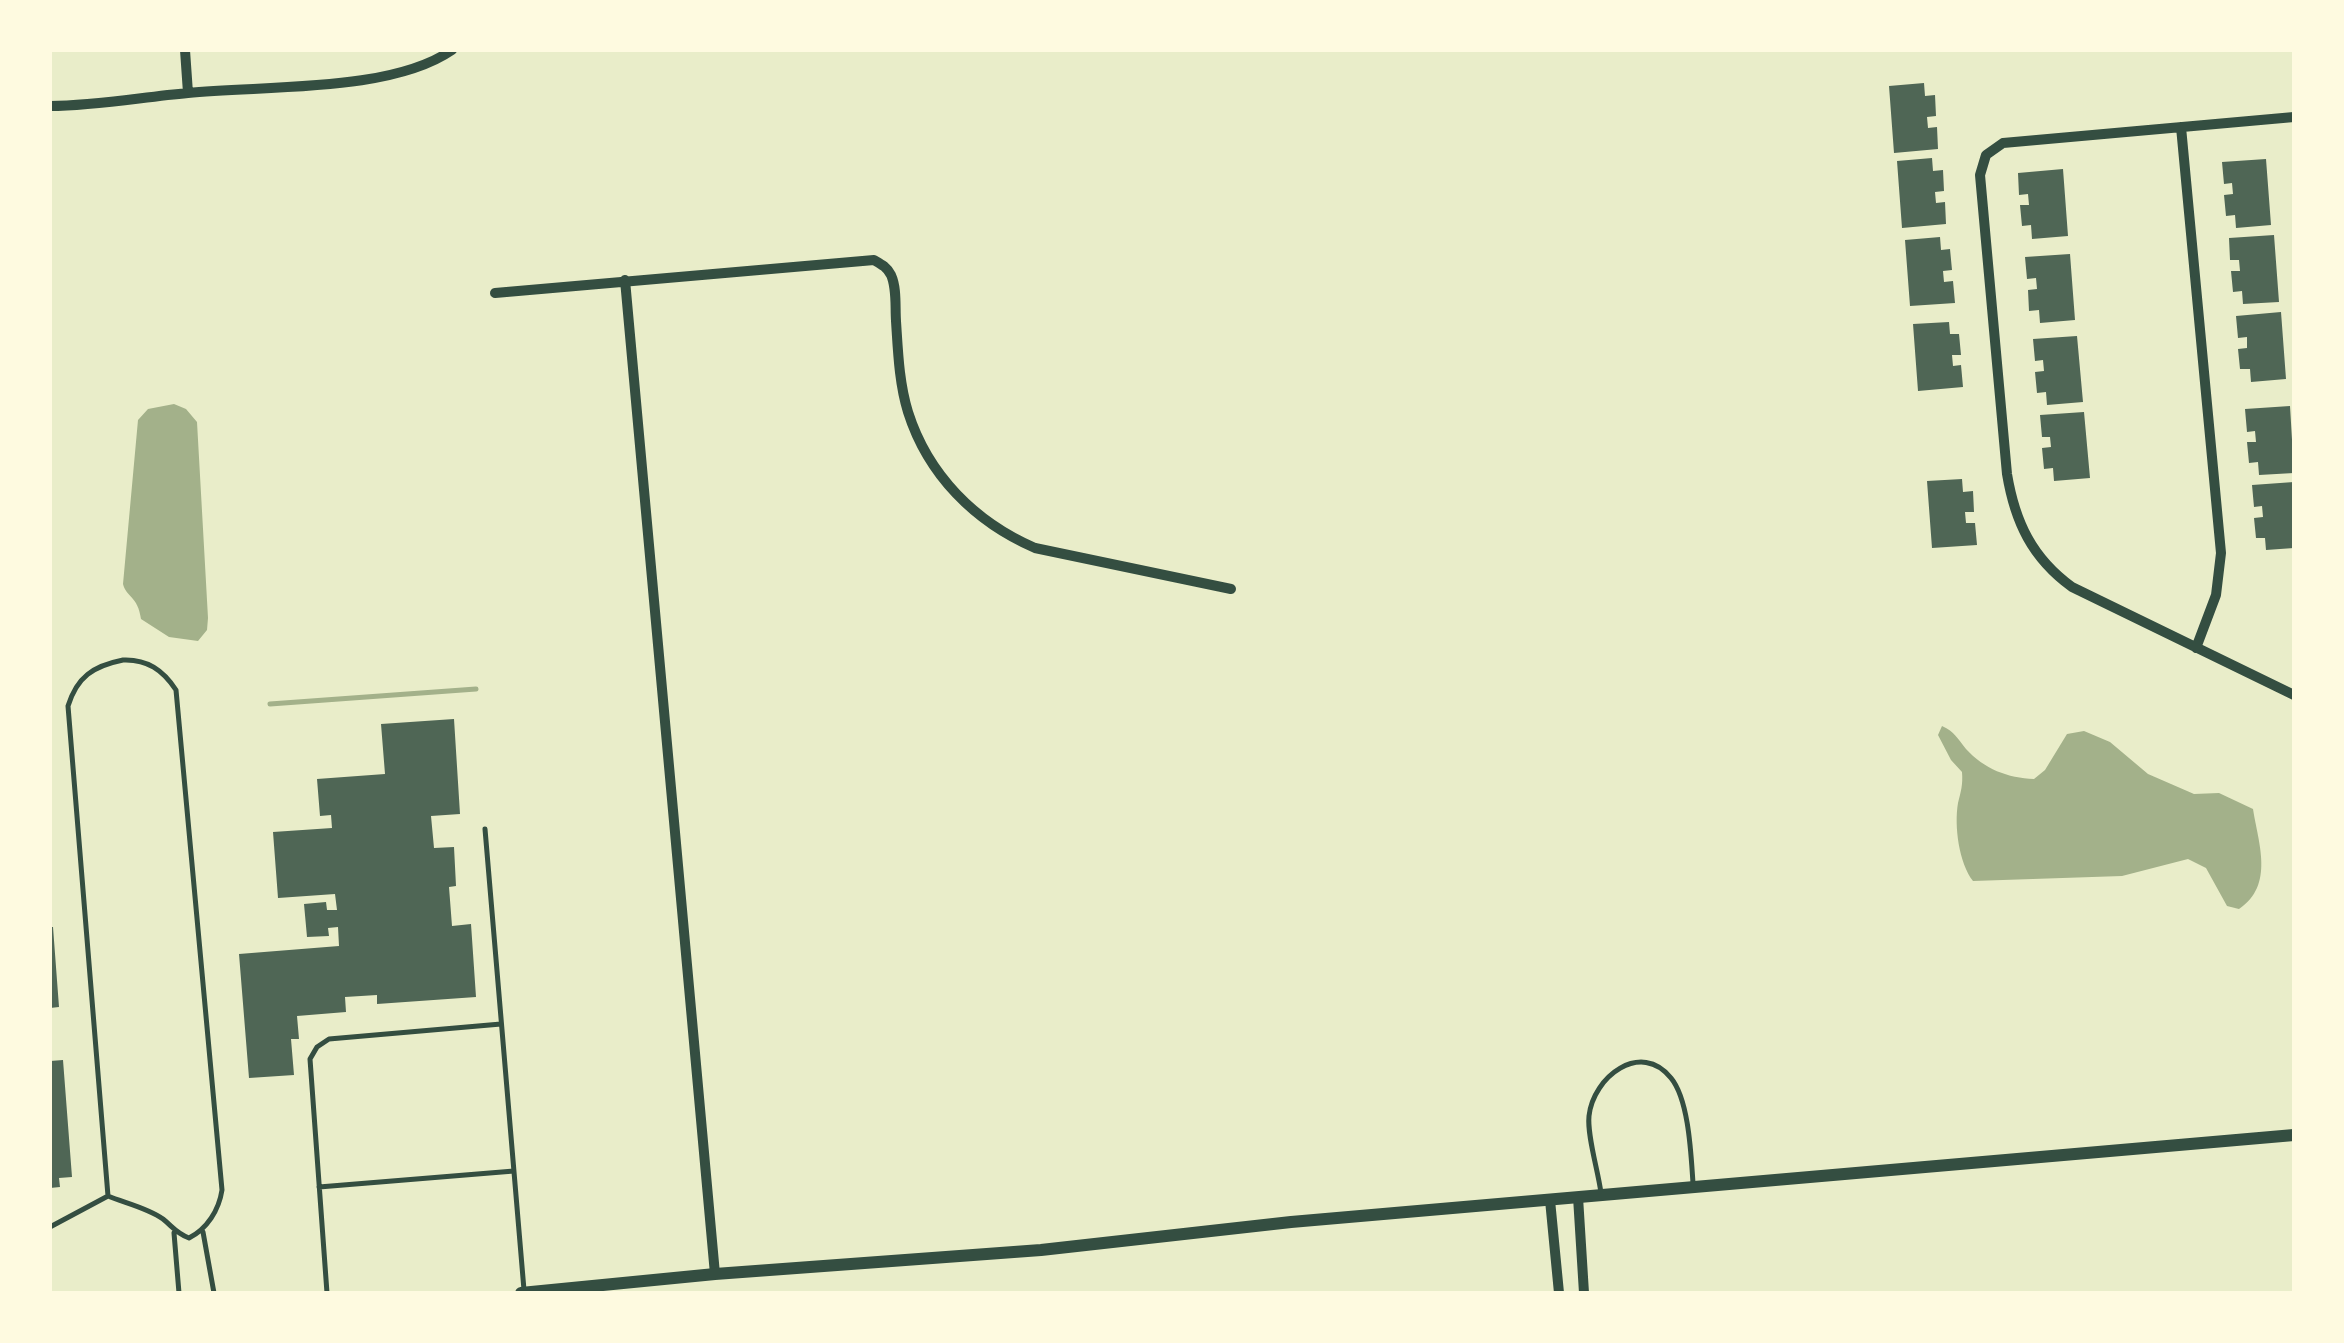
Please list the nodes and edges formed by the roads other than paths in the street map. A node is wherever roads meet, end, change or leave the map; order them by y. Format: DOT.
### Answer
graph roads {
  1 [pos="185,50"];
  2 [pos="452,50"];
  3 [pos="188,93"];
  4 [pos="50,106"];
  5 [pos="2294,118"];
  6 [pos="2181,127"];
  7 [pos="624,280"];
  8 [pos="495,293"];
  9 [pos="1231,589"];
  10 [pos="2196,648"];
  11 [pos="2294,695"];
  12 [pos="485,829"];
  13 [pos="502,1024"];
  14 [pos="2294,1134"];
  15 [pos="514,1171"];
  16 [pos="319,1187"];
  17 [pos="1693,1188"];
  18 [pos="108,1196"];
  19 [pos="1601,1196"];
  20 [pos="1578,1197"];
  21 [pos="1550,1200"];
  22 [pos="50,1227"];
  23 [pos="203,1232"];
  24 [pos="174,1233"];
  25 [pos="715,1274"];
  26 [pos="179,1293"];
  27 [pos="214,1293"];
  28 [pos="327,1293"];
  29 [pos="523,1293"];
  30 [pos="1558,1293"];
  31 [pos="1584,1293"];
  1 -- 3 [label="street"];
  2 -- 3 [label="street"];
  3 -- 4 [label="street"];
  5 -- 6 [label="street"];
  6 -- 10 [label="street"];
  6 -- 10 [label="street"];
  7 -- 8 [label="street"];
  7 -- 9 [label="street"];
  7 -- 25 [label="street"];
  10 -- 11 [label="street"];
  12 -- 13 [label="lane"];
  13 -- 15 [label="lane"];
  13 -- 16 [label="lane"];
  14 -- 17 [label="street"];
  15 -- 16 [label="lane"];
  15 -- 29 [label="lane"];
  16 -- 28 [label="lane"];
  17 -- 19 [label="street"];
  17 -- 19 [label="lane"];
  18 -- 22 [label="lane"];
  18 -- 23 [label="lane"];
  18 -- 24 [label="lane"];
  19 -- 20 [label="street"];
  20 -- 21 [label="street"];
  20 -- 31 [label="street"];
  21 -- 25 [label="street"];
  21 -- 30 [label="street"];
  23 -- 24 [label="lane"];
  23 -- 27 [label="lane"];
  24 -- 26 [label="lane"];
  25 -- 29 [label="street"];
}
